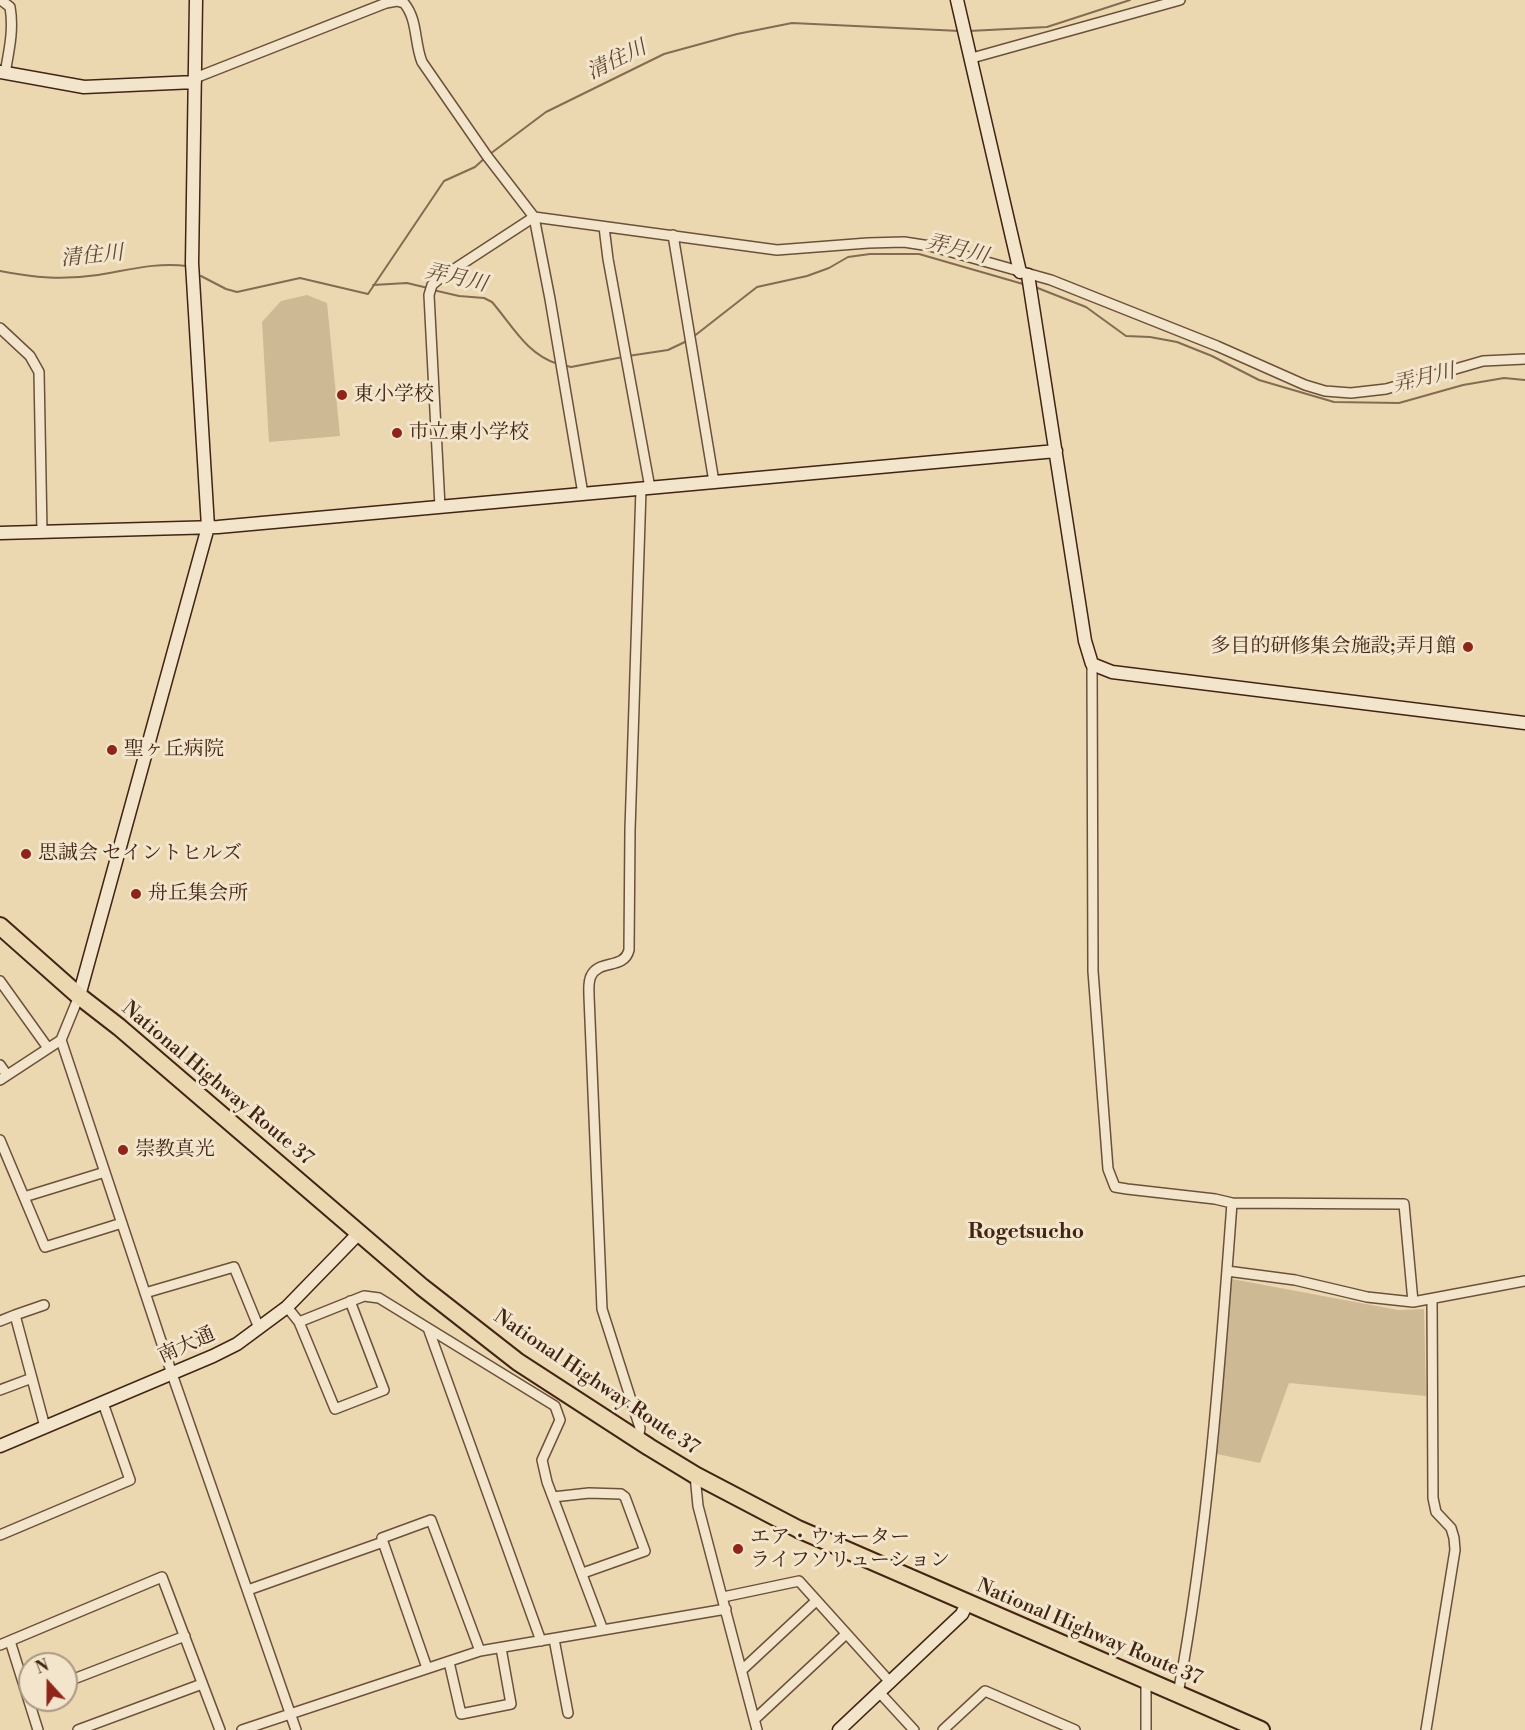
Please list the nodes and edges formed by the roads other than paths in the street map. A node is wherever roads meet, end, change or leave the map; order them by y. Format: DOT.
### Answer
graph roads {
  1 [pos="1,0"];
  2 [pos="196,0"];
  3 [pos="957,0"];
  4 [pos="1180,0"];
  5 [pos="972,58"];
  6 [pos="3,73"];
  7 [pos="195,80"];
  8 [pos="534,217"];
  9 [pos="604,227"];
  10 [pos="673,235"];
  11 [pos="1024,273"];
  12 [pos="0,328"];
  13 [pos="1525,360"];
  14 [pos="1056,451"];
  15 [pos="714,482"];
  16 [pos="646,488"];
  17 [pos="583,494"];
  18 [pos="440,507"];
  19 [pos="208,527"];
  20 [pos="42,532"];
  21 [pos="0,533"];
  22 [pos="1092,664"];
  23 [pos="1525,723"];
  24 [pos="0,926"];
  25 [pos="0,981"];
  26 [pos="79,996"];
  27 [pos="62,1040"];
  28 [pos="48,1048"];
  29 [pos="0,1065"];
  30 [pos="4,1078"];
  31 [pos="0,1140"];
  32 [pos="105,1172"];
  33 [pos="24,1197"];
  34 [pos="1232,1203"];
  35 [pos="122,1223"];
  36 [pos="358,1233"];
  37 [pos="1227,1271"];
  38 [pos="1525,1281"];
  39 [pos="145,1293"];
  40 [pos="1432,1299"];
  41 [pos="350,1301"];
  42 [pos="1413,1302"];
  43 [pos="44,1305"];
  44 [pos="287,1307"];
  45 [pos="15,1315"];
  46 [pos="0,1321"];
  47 [pos="299,1322"];
  48 [pos="259,1328"];
  49 [pos="428,1328"];
  50 [pos="172,1374"];
  51 [pos="32,1378"];
  52 [pos="0,1390"];
  53 [pos="103,1403"];
  54 [pos="45,1427"];
  55 [pos="638,1440"];
  56 [pos="0,1446"];
  57 [pos="695,1475"];
  58 [pos="553,1497"];
  59 [pos="0,1535"];
  60 [pos="383,1542"];
  61 [pos="582,1573"];
  62 [pos="248,1590"];
  63 [pos="723,1597"];
  64 [pos="816,1601"];
  65 [pos="967,1603"];
  66 [pos="726,1609"];
  67 [pos="603,1630"];
  68 [pos="846,1634"];
  69 [pos="185,1636"];
  70 [pos="554,1639"];
  71 [pos="10,1641"];
  72 [pos="541,1641"];
  73 [pos="0,1645"];
  74 [pos="501,1648"];
  75 [pos="480,1651"];
  76 [pos="449,1662"];
  77 [pos="18,1664"];
  78 [pos="427,1668"];
  79 [pos="742,1670"];
  80 [pos="78,1677"];
  81 [pos="1146,1680"];
  82 [pos="890,1682"];
  83 [pos="202,1684"];
  84 [pos="879,1692"];
  85 [pos="1178,1694"];
  86 [pos="33,1712"];
  87 [pos="290,1713"];
  88 [pos="568,1713"];
  89 [pos="755,1719"];
  90 [pos="38,1730"];
  91 [pos="78,1730"];
  92 [pos="220,1730"];
  93 [pos="242,1730"];
  94 [pos="296,1730"];
  95 [pos="758,1730"];
  96 [pos="839,1730"];
  97 [pos="914,1730"];
  98 [pos="943,1730"];
  99 [pos="1075,1730"];
  100 [pos="1146,1730"];
  101 [pos="1261,1730"];
  102 [pos="1426,1730"];
  1 -- 6 [label="street"];
  2 -- 7 [label="street"];
  3 -- 5 [label="street"];
  4 -- 5 [label="street"];
  5 -- 11 [label="street"];
  6 -- 7 [label="street"];
  7 -- 8 [label="street"];
  7 -- 19 [label="street"];
  8 -- 9 [label="street"];
  8 -- 17 [label="street"];
  8 -- 18 [label="street"];
  9 -- 10 [label="street"];
  9 -- 16 [label="street"];
  10 -- 11 [label="street"];
  10 -- 15 [label="street"];
  11 -- 13 [label="street"];
  11 -- 14 [label="street"];
  12 -- 20 [label="street"];
  14 -- 15 [label="street"];
  14 -- 22 [label="street"];
  15 -- 16 [label="street"];
  16 -- 17 [label="street"];
  16 -- 55 [label="street"];
  17 -- 18 [label="street"];
  18 -- 19 [label="street"];
  19 -- 20 [label="street"];
  19 -- 26 [label="street"];
  20 -- 21 [label="street"];
  22 -- 23 [label="street"];
  22 -- 34 [label="street"];
  24 -- 26 [label="highway, National Highway Route 37"];
  25 -- 28 [label="street"];
  26 -- 27 [label="street"];
  26 -- 36 [label="highway, National Highway Route 37"];
  27 -- 28 [label="street"];
  27 -- 32 [label="street"];
  28 -- 30 [label="street"];
  29 -- 30 [label="street"];
  31 -- 33 [label="street"];
  32 -- 33 [label="street"];
  32 -- 35 [label="street"];
  33 -- 35 [label="street"];
  34 -- 37 [label="street"];
  34 -- 42 [label="street"];
  35 -- 39 [label="street"];
  36 -- 44 [label="street, 南大通"];
  36 -- 55 [label="highway, National Highway Route 37"];
  37 -- 42 [label="street"];
  37 -- 85 [label="street"];
  38 -- 40 [label="street"];
  39 -- 48 [label="street"];
  39 -- 50 [label="street"];
  40 -- 42 [label="street"];
  40 -- 102 [label="street"];
  41 -- 47 [label="street"];
  41 -- 47 [label="street"];
  41 -- 49 [label="street"];
  43 -- 45 [label="street"];
  44 -- 47 [label="street"];
  44 -- 48 [label="street, 南大通"];
  45 -- 46 [label="street"];
  45 -- 51 [label="street"];
  48 -- 50 [label="street, 南大通"];
  49 -- 58 [label="street"];
  49 -- 72 [label="street"];
  50 -- 53 [label="street, 南大通"];
  50 -- 62 [label="street"];
  51 -- 52 [label="street"];
  51 -- 54 [label="street"];
  53 -- 54 [label="street, 南大通"];
  53 -- 59 [label="street"];
  54 -- 56 [label="street, 南大通"];
  55 -- 57 [label="highway, National Highway Route 37"];
  57 -- 63 [label="street"];
  57 -- 65 [label="highway, National Highway Route 37"];
  58 -- 61 [label="street"];
  58 -- 61 [label="street"];
  60 -- 62 [label="street"];
  60 -- 75 [label="street"];
  60 -- 78 [label="street"];
  61 -- 67 [label="street"];
  62 -- 87 [label="street"];
  63 -- 64 [label="street"];
  63 -- 66 [label="street"];
  64 -- 68 [label="street"];
  64 -- 79 [label="street"];
  65 -- 81 [label="highway, National Highway Route 37"];
  65 -- 82 [label="street"];
  66 -- 67 [label="street"];
  66 -- 79 [label="street"];
  67 -- 70 [label="street"];
  68 -- 82 [label="street"];
  68 -- 89 [label="street"];
  69 -- 71 [label="street"];
  69 -- 80 [label="street"];
  69 -- 83 [label="street"];
  70 -- 72 [label="street"];
  70 -- 88 [label="street"];
  71 -- 73 [label="street"];
  71 -- 77 [label="street"];
  72 -- 74 [label="street"];
  74 -- 75 [label="street"];
  74 -- 76 [label="street"];
  75 -- 76 [label="street"];
  76 -- 78 [label="street"];
  78 -- 87 [label="street"];
  79 -- 89 [label="street"];
  81 -- 85 [label="highway, National Highway Route 37"];
  81 -- 100 [label="street"];
  82 -- 84 [label="street"];
  83 -- 91 [label="street"];
  83 -- 92 [label="street"];
  84 -- 96 [label="street"];
  84 -- 97 [label="street"];
  85 -- 101 [label="highway, National Highway Route 37"];
  86 -- 90 [label="street"];
  87 -- 93 [label="street"];
  87 -- 94 [label="street"];
  89 -- 95 [label="street"];
  98 -- 99 [label="street"];
}
